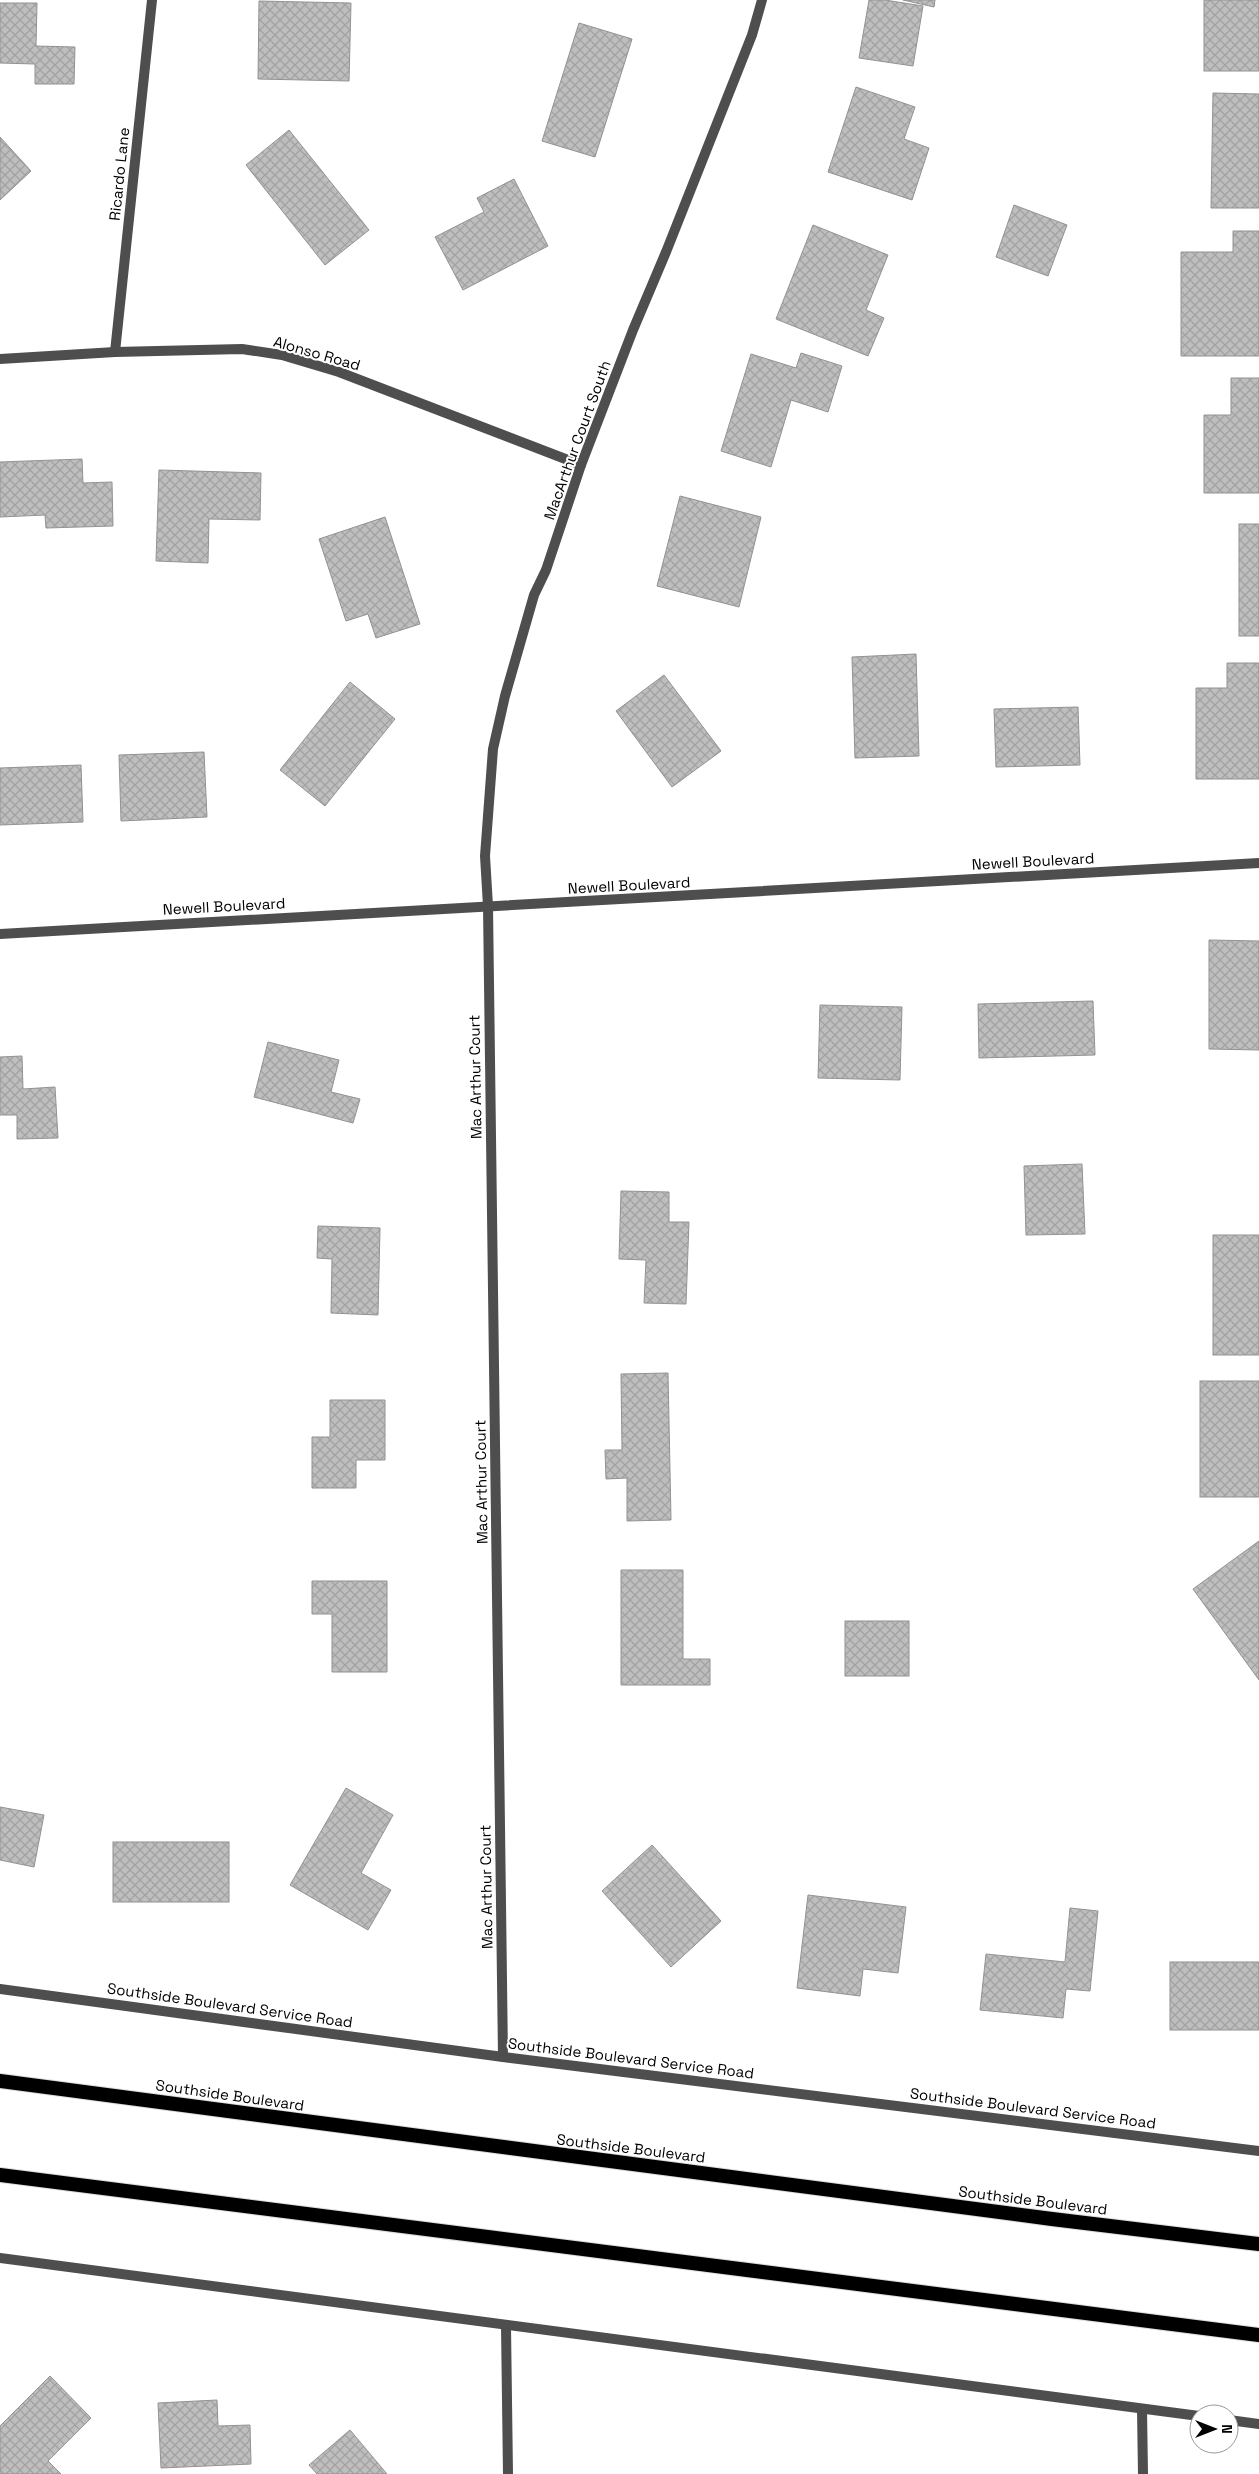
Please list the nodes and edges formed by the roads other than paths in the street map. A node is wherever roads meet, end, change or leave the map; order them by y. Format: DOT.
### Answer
graph roads {
  1 [pos="152,0"];
  2 [pos="762,0"];
  3 [pos="115,352"];
  4 [pos="0,359"];
  5 [pos="581,465"];
  6 [pos="1259,863"];
  7 [pos="488,906"];
  8 [pos="0,934"];
  9 [pos="0,1989"];
  10 [pos="503,2057"];
  11 [pos="0,2081"];
  12 [pos="1259,2151"];
  13 [pos="0,2175"];
  14 [pos="1259,2244"];
  15 [pos="0,2258"];
  16 [pos="506,2326"];
  17 [pos="1259,2335"];
  18 [pos="1142,2409"];
  19 [pos="1189,2415"];
  20 [pos="1239,2421"];
  21 [pos="1259,2424"];
  22 [pos="508,2474"];
  23 [pos="1143,2474"];
  1 -- 3 [label="street, Ricardo Lane"];
  2 -- 5 [label="street, MacArthur Court South"];
  3 -- 4 [label="street, Alonso Road"];
  3 -- 5 [label="street, Alonso Road"];
  5 -- 7 [label="street, MacArthur Court South"];
  6 -- 7 [label="street, Newell Boulevard"];
  7 -- 8 [label="street, Newell Boulevard"];
  7 -- 10 [label="street, Mac Arthur Court"];
  9 -- 10 [label="street, Southside Boulevard Service Road"];
  10 -- 12 [label="street, Southside Boulevard Service Road"];
  11 -- 14 [label="highway, Southside Boulevard"];
  13 -- 17 [label="highway"];
  15 -- 16 [label="street"];
  16 -- 18 [label="street"];
  16 -- 22 [label="street"];
  18 -- 19 [label="street"];
  18 -- 23 [label="street"];
  20 -- 21 [label="street"];
}
